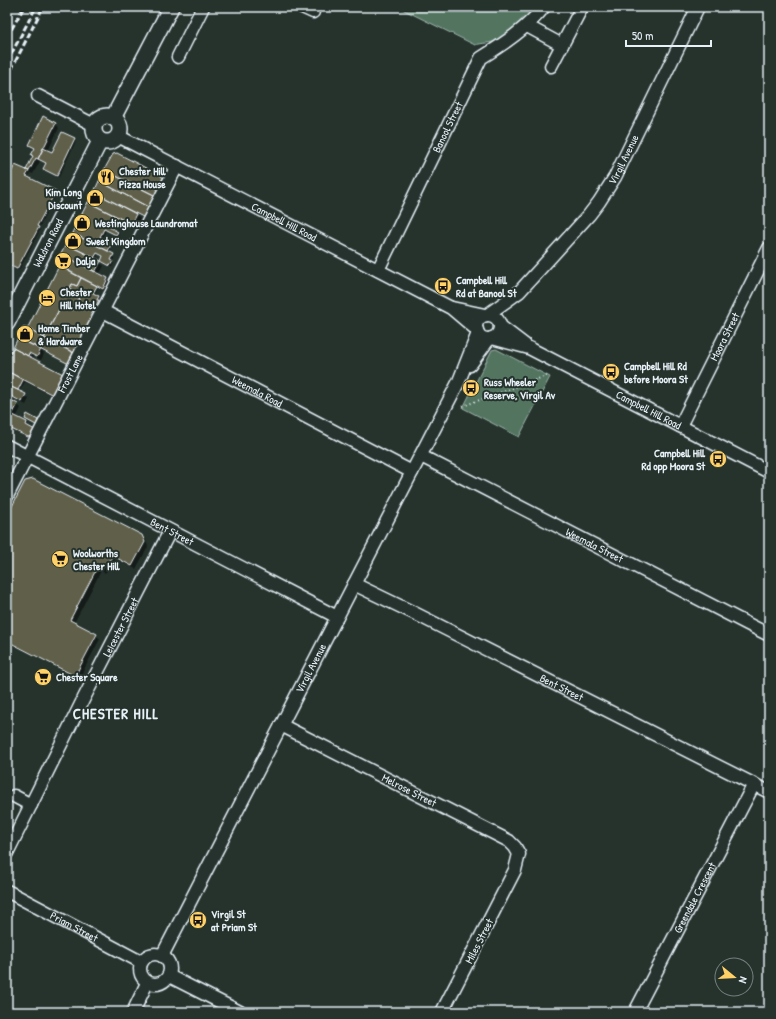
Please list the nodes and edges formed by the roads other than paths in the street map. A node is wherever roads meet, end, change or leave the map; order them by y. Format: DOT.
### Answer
graph roads {
  1 [pos="171,7"];
  2 [pos="203,7"];
  3 [pos="544,7"];
  4 [pos="582,7"];
  5 [pos="698,7"];
  6 [pos="527,26"];
  7 [pos="562,45"];
  8 [pos="178,57"];
  9 [pos="551,66"];
  10 [pos="38,96"];
  11 [pos="113,118"];
  12 [pos="94,125"];
  13 [pos="118,136"];
  14 [pos="100,141"];
  15 [pos="177,166"];
  16 [pos="769,248"];
  17 [pos="378,270"];
  18 [pos="519,292"];
  19 [pos="450,308"];
  20 [pos="103,311"];
  21 [pos="486,315"];
  22 [pos="7,324"];
  23 [pos="500,325"];
  24 [pos="478,332"];
  25 [pos="490,338"];
  26 [pos="529,348"];
  27 [pos="459,381"];
  28 [pos="680,426"];
  29 [pos="7,446"];
  30 [pos="421,456"];
  31 [pos="27,457"];
  32 [pos="412,472"];
  33 [pos="769,472"];
  34 [pos="7,496"];
  35 [pos="170,531"];
  36 [pos="354,584"];
  37 [pos="337,617"];
  38 [pos="769,635"];
  39 [pos="281,725"];
  40 [pos="754,784"];
  41 [pos="769,792"];
  42 [pos="14,796"];
  43 [pos="31,805"];
  44 [pos="7,853"];
  45 [pos="515,870"];
  46 [pos="7,891"];
  47 [pos="162,956"];
  48 [pos="141,962"];
  49 [pos="169,976"];
  50 [pos="147,983"];
  51 [pos="133,1012"];
  52 [pos="240,1012"];
  53 [pos="442,1012"];
  54 [pos="635,1012"];
  1 -- 11 [label="main road"];
  2 -- 8 [label="street"];
  3 -- 6 [label="street, Banool Street"];
  4 -- 7 [label="street"];
  5 -- 18 [label="street, Virgil Avenue"];
  6 -- 7 [label="street"];
  6 -- 17 [label="street, Banool Street"];
  7 -- 9 [label="street"];
  10 -- 12 [label="street"];
  11 -- 12 [label="main road"];
  11 -- 13 [label="main road"];
  12 -- 14 [label="main road"];
  13 -- 14 [label="main road"];
  13 -- 15 [label="street, Campbell Hill Road"];
  14 -- 22 [label="main road, Waldron Road"];
  15 -- 17 [label="street, Campbell Hill Road"];
  15 -- 20 [label="street, Frost Lane"];
  16 -- 28 [label="street, Moora Street"];
  17 -- 19 [label="street, Campbell Hill Road"];
  18 -- 21 [label="street, Virgil Avenue"];
  18 -- 23 [label="street, Virgil Avenue"];
  19 -- 21 [label="street, Campbell Hill Road"];
  19 -- 24 [label="street, Campbell Hill Road"];
  20 -- 31 [label="street, Frost Lane"];
  20 -- 32 [label="street, Weemala Road"];
  21 -- 23 [label="street"];
  21 -- 24 [label="street"];
  23 -- 25 [label="street"];
  23 -- 26 [label="street, Campbell Hill Road"];
  24 -- 25 [label="street"];
  24 -- 27 [label="street, Virgil Avenue"];
  25 -- 26 [label="street, Campbell Hill Road"];
  25 -- 27 [label="street, Virgil Avenue"];
  26 -- 28 [label="street, Campbell Hill Road"];
  27 -- 30 [label="street, Virgil Avenue"];
  28 -- 33 [label="street, Campbell Hill Road"];
  29 -- 31 [label="street, Bent Street"];
  30 -- 32 [label="street, Virgil Avenue"];
  30 -- 38 [label="street, Weemala Street"];
  31 -- 34 [label="street, Frost Lane"];
  31 -- 35 [label="street, Bent Street"];
  32 -- 36 [label="street, Virgil Avenue"];
  35 -- 37 [label="street, Bent Street"];
  35 -- 43 [label="street, Leicester Street"];
  36 -- 37 [label="street, Virgil Avenue"];
  36 -- 40 [label="street, Bent Street"];
  37 -- 39 [label="street, Virgil Avenue"];
  39 -- 45 [label="street, Melrose Street"];
  39 -- 47 [label="street, Virgil Avenue"];
  40 -- 41 [label="street, Bent Street"];
  40 -- 54 [label="street, Greendale Crescent"];
  42 -- 43 [label="street"];
  43 -- 44 [label="street, Leicester Street"];
  45 -- 53 [label="street, Miles Street"];
  46 -- 48 [label="street, Priam Street"];
  47 -- 48 [label="street"];
  47 -- 49 [label="street"];
  48 -- 50 [label="street"];
  49 -- 50 [label="street"];
  49 -- 52 [label="street"];
  50 -- 51 [label="street"];
}
